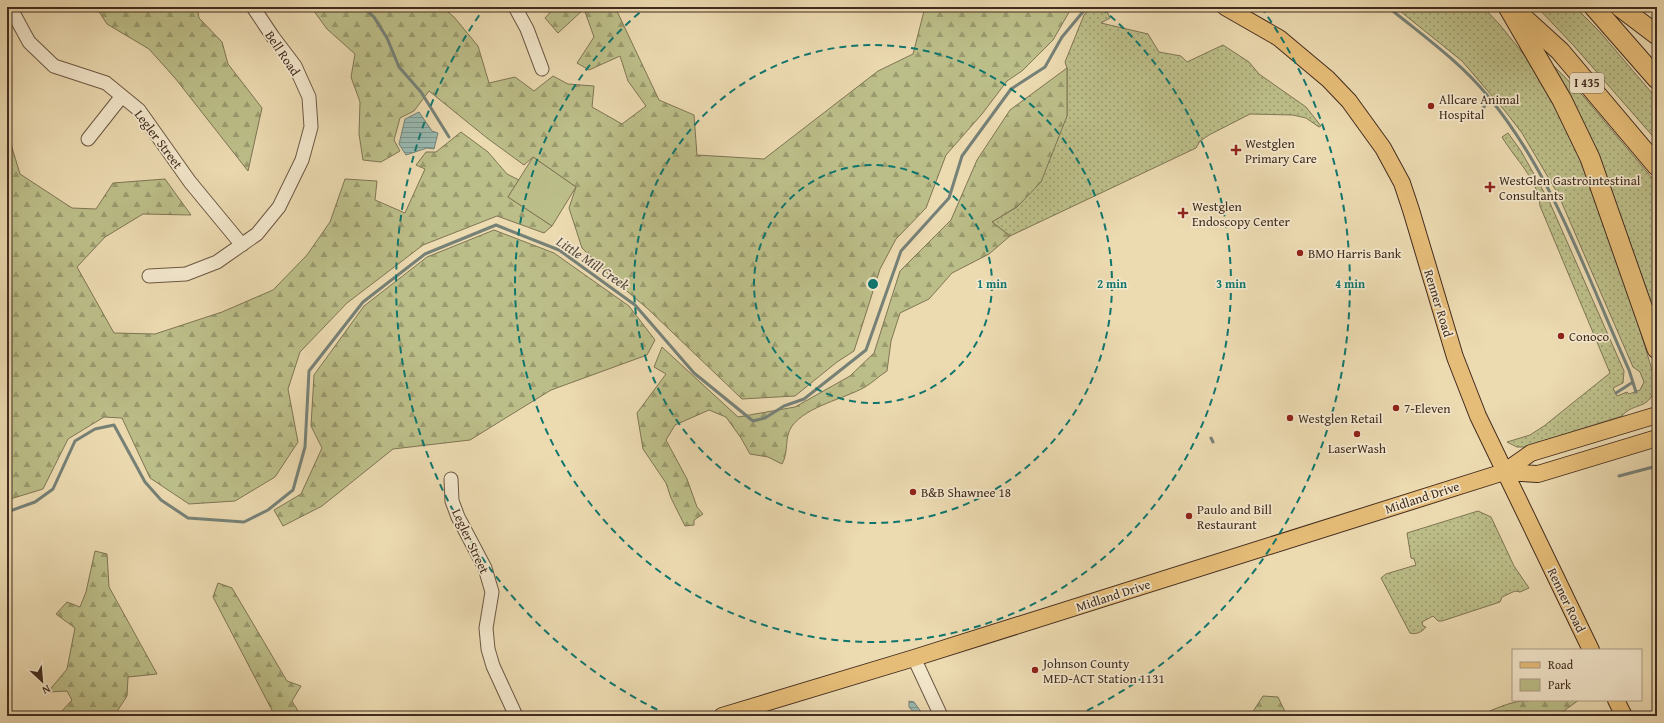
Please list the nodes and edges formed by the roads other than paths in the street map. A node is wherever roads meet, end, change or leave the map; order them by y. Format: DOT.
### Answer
graph roads {
  1 [pos="10,7"];
  2 [pos="253,7"];
  3 [pos="515,7"];
  4 [pos="1225,7"];
  5 [pos="1508,7"];
  6 [pos="1512,7"];
  7 [pos="1594,7"];
  8 [pos="1620,7"];
  9 [pos="1657,35"];
  10 [pos="542,69"];
  11 [pos="1657,79"];
  12 [pos="122,96"];
  13 [pos="88,139"];
  14 [pos="1657,166"];
  15 [pos="242,245"];
  16 [pos="149,276"];
  17 [pos="1657,349"];
  18 [pos="1657,414"];
  19 [pos="1657,438"];
  20 [pos="1504,472"];
  21 [pos="451,480"];
  22 [pos="1592,649"];
  23 [pos="914,658"];
  24 [pos="1616,701"];
  25 [pos="516,716"];
  26 [pos="722,716"];
  27 [pos="941,716"];
  28 [pos="1624,716"];
  1 -- 12 [label="street, Legler Street"];
  2 -- 15 [label="street, Bell Road"];
  3 -- 10 [label="street"];
  4 -- 20 [label="main road, Renner Road"];
  5 -- 17 [label="highway"];
  6 -- 14 [label="highway, I 435"];
  7 -- 11 [label="highway"];
  8 -- 9 [label="highway"];
  12 -- 13 [label="street"];
  12 -- 15 [label="street, Legler Street"];
  15 -- 16 [label="street, Bell Road"];
  18 -- 20 [label="main road, Midland Drive"];
  19 -- 20 [label="main road, Midland Drive"];
  20 -- 22 [label="main road, Renner Road"];
  20 -- 23 [label="main road, Midland Drive"];
  21 -- 25 [label="street, Legler Street"];
  23 -- 26 [label="main road, Midland Drive"];
  23 -- 27 [label="street"];
  24 -- 28 [label="main road"];
}
